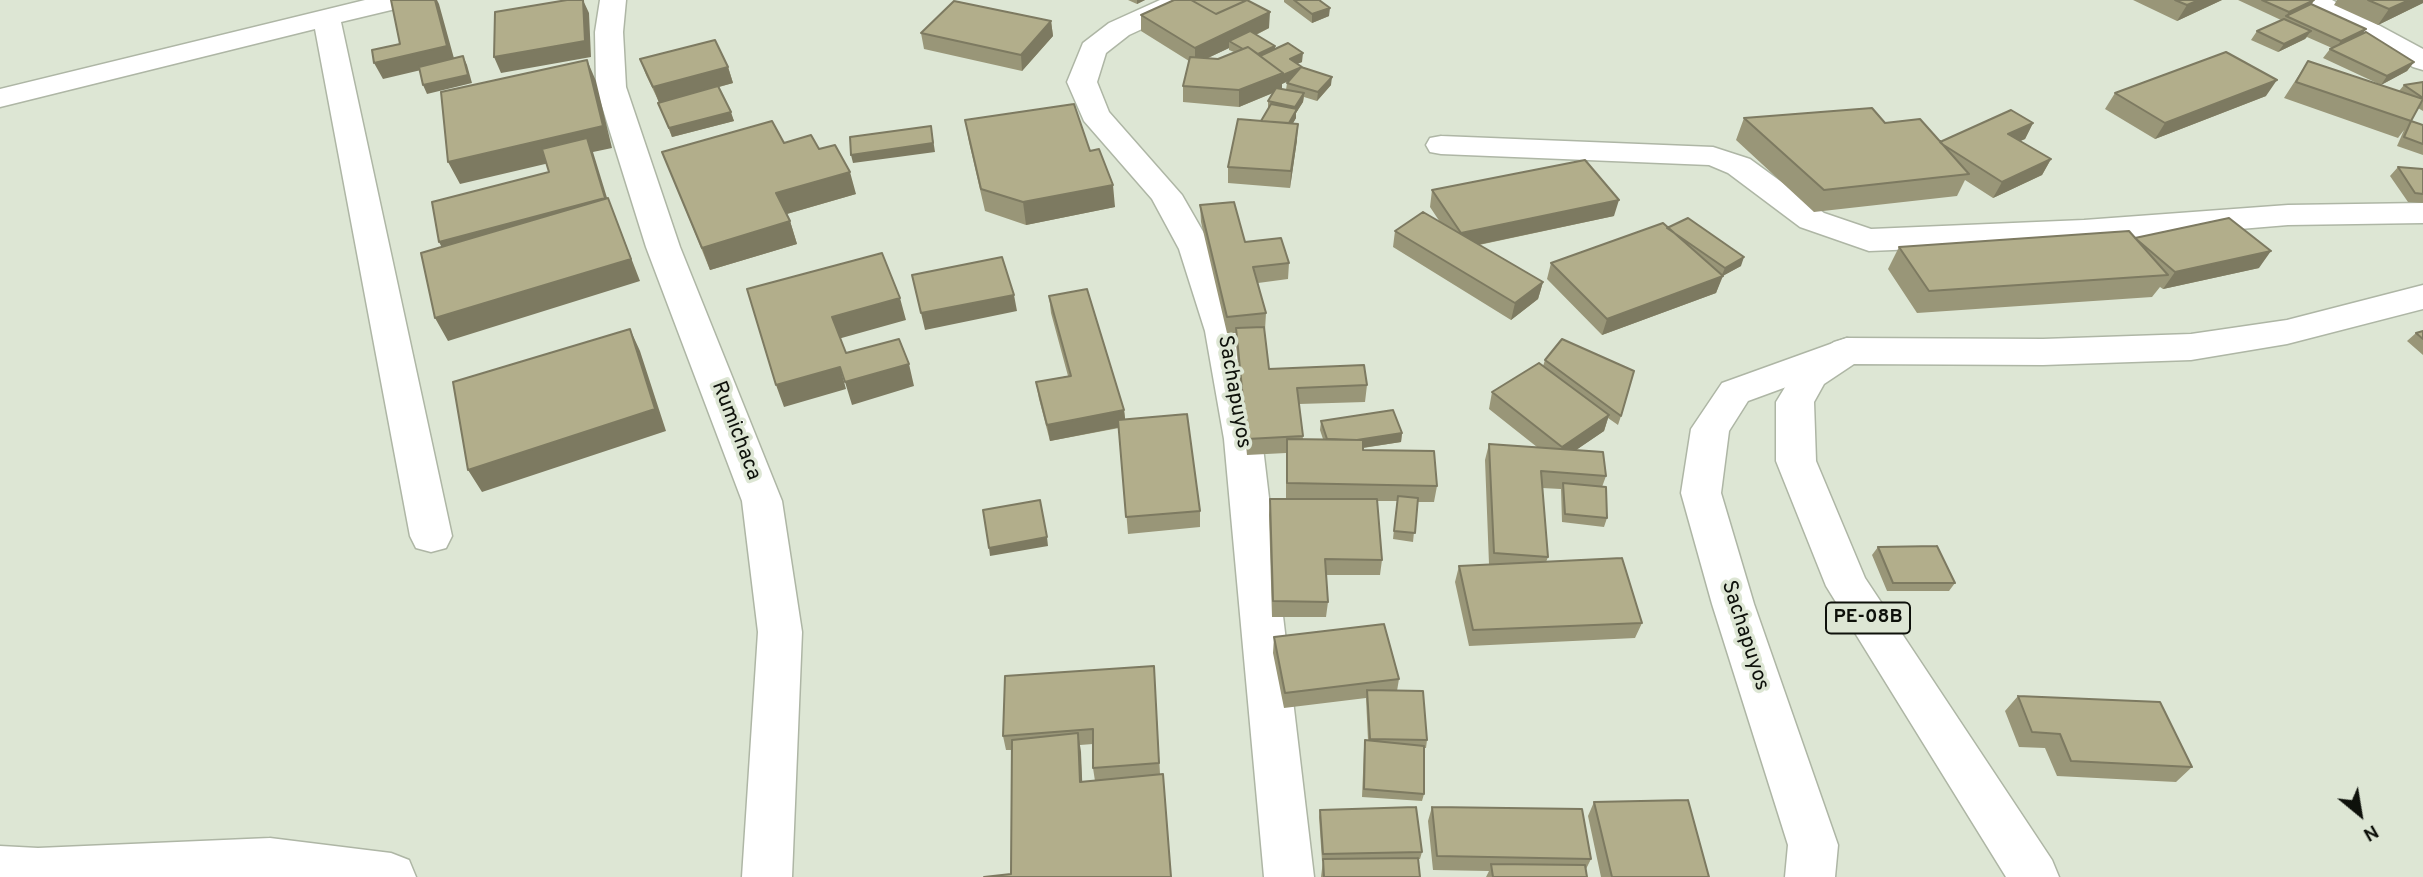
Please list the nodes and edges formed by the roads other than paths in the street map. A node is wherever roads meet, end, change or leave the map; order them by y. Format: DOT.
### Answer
graph roads {
  1 [pos="398,0"];
  2 [pos="613,0"];
  3 [pos="1182,0"];
  4 [pos="2312,0"];
  5 [pos="327,17"];
  6 [pos="2423,61"];
  7 [pos="0,98"];
  8 [pos="1441,145"];
  9 [pos="2423,213"];
  10 [pos="2423,297"];
  11 [pos="1847,351"];
  12 [pos="431,536"];
  13 [pos="0,870"];
  14 [pos="391,877"];
  15 [pos="767,877"];
  16 [pos="1289,877"];
  17 [pos="1810,877"];
  18 [pos="2034,877"];
  1 -- 5 [label="main road"];
  2 -- 15 [label="main road, Rumichaca"];
  3 -- 16 [label="main road, Sachapuyos"];
  4 -- 6 [label="main road"];
  5 -- 7 [label="main road"];
  5 -- 12 [label="main road"];
  8 -- 9 [label="main road"];
  10 -- 11 [label="main road"];
  11 -- 17 [label="main road, Sachapuyos"];
  11 -- 18 [label="main road, PE-08B"];
  13 -- 14 [label="main road"];
}
